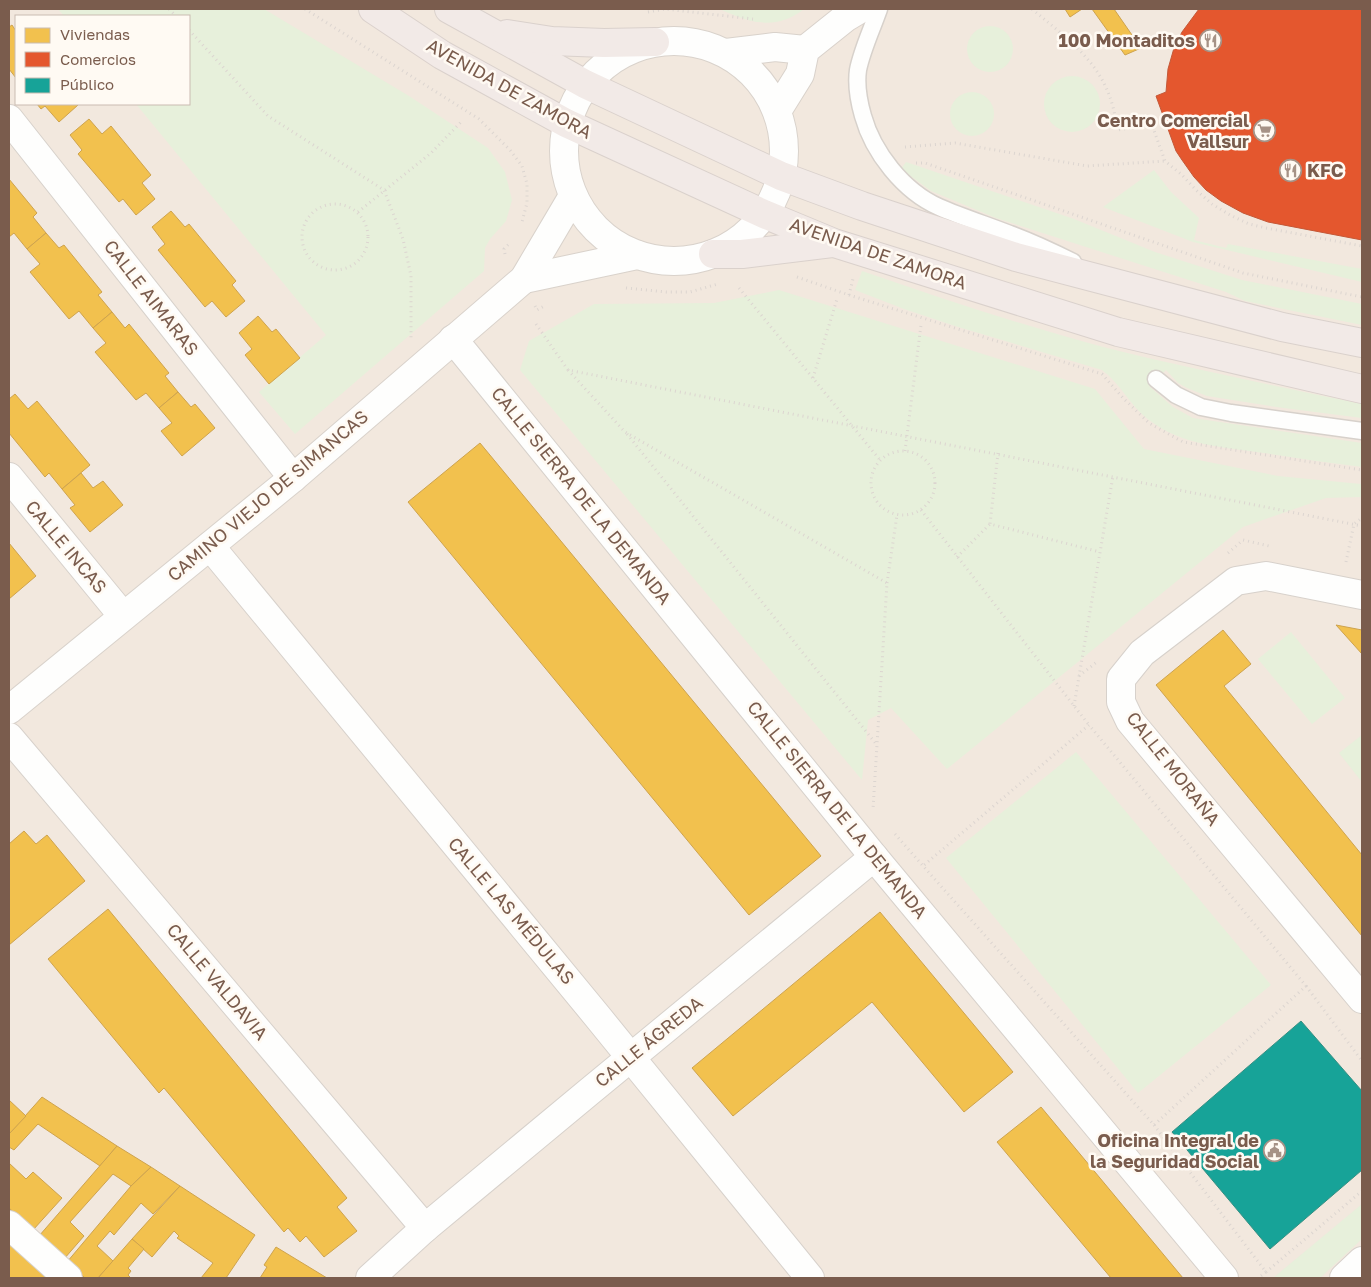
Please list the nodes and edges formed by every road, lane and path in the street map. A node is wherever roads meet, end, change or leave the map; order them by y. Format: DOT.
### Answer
graph roads {
  1 [pos="306,9"];
  2 [pos="373,9"];
  3 [pos="449,9"];
  4 [pos="860,9"];
  5 [pos="879,9"];
  6 [pos="1032,9"];
  7 [pos="190,31"];
  8 [pos="488,31"];
  9 [pos="655,42"];
  10 [pos="805,50"];
  11 [pos="726,53"];
  12 [pos="585,84"];
  13 [pos="777,111"];
  14 [pos="9,119"];
  15 [pos="463,120"];
  16 [pos="566,123"];
  17 [pos="905,147"];
  18 [pos="1166,161"];
  19 [pos="908,164"];
  20 [pos="781,176"];
  21 [pos="384,190"];
  22 [pos="573,196"];
  23 [pos="358,212"];
  24 [pos="764,214"];
  25 [pos="518,230"];
  26 [pos="514,239"];
  27 [pos="834,243"];
  28 [pos="1362,246"];
  29 [pos="637,254"];
  30 [pos="713,254"];
  31 [pos="505,256"];
  32 [pos="792,275"];
  33 [pos="524,279"];
  34 [pos="725,282"];
  35 [pos="622,288"];
  36 [pos="739,288"];
  37 [pos="1130,288"];
  38 [pos="1362,297"];
  39 [pos="836,298"];
  40 [pos="552,302"];
  41 [pos="537,310"];
  42 [pos="536,324"];
  43 [pos="921,325"];
  44 [pos="454,339"];
  45 [pos="411,341"];
  46 [pos="1362,343"];
  47 [pos="568,370"];
  48 [pos="812,379"];
  49 [pos="1156,379"];
  50 [pos="1362,390"];
  51 [pos="850,425"];
  52 [pos="1362,431"];
  53 [pos="625,432"];
  54 [pos="907,436"];
  55 [pos="905,451"];
  56 [pos="998,453"];
  57 [pos="880,460"];
  58 [pos="1362,470"];
  59 [pos="1114,476"];
  60 [pos="9,477"];
  61 [pos="293,478"];
  62 [pos="921,510"];
  63 [pos="897,515"];
  64 [pos="1362,518"];
  65 [pos="990,524"];
  66 [pos="1354,524"];
  67 [pos="1362,526"];
  68 [pos="210,546"];
  69 [pos="1100,552"];
  70 [pos="957,557"];
  71 [pos="1346,562"];
  72 [pos="887,583"];
  73 [pos="1362,595"];
  74 [pos="124,616"];
  75 [pos="1074,706"];
  76 [pos="9,710"];
  77 [pos="1089,725"];
  78 [pos="9,737"];
  79 [pos="877,744"];
  80 [pos="879,816"];
  81 [pos="892,830"];
  82 [pos="874,857"];
  83 [pos="923,866"];
  84 [pos="1306,986"];
  85 [pos="1362,999"];
  86 [pos="631,1057"];
  87 [pos="1362,1062"];
  88 [pos="1154,1125"];
  89 [pos="1362,1191"];
  90 [pos="9,1225"];
  91 [pos="425,1228"];
  92 [pos="1362,1261"];
  93 [pos="1266,1272"];
  94 [pos="68,1278"];
  95 [pos="370,1278"];
  96 [pos="810,1278"];
  97 [pos="1224,1278"];
  98 [pos="1258,1278"];
  99 [pos="1344,1278"];
  1 -- 25 [label="path, AVENIDA DE ZAMORA"];
  2 -- 16 [label="highway, AVENIDA DE ZAMORA"];
  3 -- 8 [label="highway"];
  4 -- 10 [label="street"];
  5 -- 37 [label="lane"];
  6 -- 18 [label="path"];
  7 -- 21 [label="path"];
  8 -- 9 [label="highway"];
  8 -- 12 [label="highway"];
  9 -- 11 [label="street"];
  9 -- 12 [label="street"];
  10 -- 11 [label="street"];
  10 -- 13 [label="street"];
  11 -- 13 [label="street"];
  12 -- 16 [label="street"];
  12 -- 20 [label="highway"];
  13 -- 20 [label="street"];
  14 -- 61 [label="street, CALLE AIMARAS"];
  15 -- 21 [label="path"];
  16 -- 22 [label="street"];
  16 -- 24 [label="highway, AVENIDA DE ZAMORA"];
  17 -- 18 [label="path"];
  18 -- 28 [label="path"];
  19 -- 38 [label="path"];
  20 -- 24 [label="street"];
  20 -- 37 [label="highway"];
  21 -- 23 [label="path"];
  21 -- 45 [label="path"];
  22 -- 29 [label="street"];
  22 -- 33 [label="street, CAMINO VIEJO DE SIMANCAS"];
  23 -- 23 [label="path"];
  24 -- 27 [label="highway, AVENIDA DE ZAMORA"];
  24 -- 30 [label="street"];
  26 -- 31 [label="path"];
  27 -- 30 [label="highway"];
  27 -- 50 [label="highway, AVENIDA DE ZAMORA"];
  29 -- 30 [label="street"];
  29 -- 33 [label="street, CAMINO VIEJO DE SIMANCAS"];
  32 -- 58 [label="path"];
  33 -- 44 [label="street, CAMINO VIEJO DE SIMANCAS"];
  34 -- 35 [label="path"];
  36 -- 48 [label="path"];
  37 -- 46 [label="highway"];
  39 -- 48 [label="path"];
  40 -- 41 [label="path"];
  42 -- 47 [label="path"];
  43 -- 54 [label="path"];
  44 -- 61 [label="street, CAMINO VIEJO DE SIMANCAS"];
  44 -- 82 [label="street, CALLE SIERRA DE LA DEMANDA"];
  47 -- 51 [label="path"];
  47 -- 53 [label="path"];
  48 -- 51 [label="path"];
  49 -- 52 [label="lane"];
  51 -- 54 [label="path"];
  51 -- 57 [label="path"];
  53 -- 72 [label="path"];
  53 -- 79 [label="path"];
  54 -- 55 [label="path"];
  54 -- 56 [label="path"];
  55 -- 57 [label="path"];
  55 -- 62 [label="path"];
  56 -- 59 [label="path"];
  56 -- 65 [label="path"];
  57 -- 63 [label="path"];
  59 -- 66 [label="path"];
  59 -- 69 [label="path"];
  60 -- 74 [label="street, CALLE INCAS"];
  61 -- 68 [label="street, CAMINO VIEJO DE SIMANCAS"];
  62 -- 63 [label="path"];
  62 -- 70 [label="path"];
  63 -- 72 [label="path"];
  64 -- 66 [label="path"];
  65 -- 69 [label="path"];
  65 -- 70 [label="path"];
  66 -- 67 [label="path"];
  66 -- 71 [label="path"];
  68 -- 74 [label="street, CAMINO VIEJO DE SIMANCAS"];
  68 -- 86 [label="street, CALLE LAS MÉDULAS"];
  69 -- 75 [label="path"];
  70 -- 75 [label="path"];
  72 -- 79 [label="path"];
  73 -- 85 [label="street, CALLE MORAÑA"];
  74 -- 76 [label="street, CAMINO VIEJO DE SIMANCAS"];
  75 -- 77 [label="path"];
  77 -- 83 [label="path"];
  77 -- 84 [label="path"];
  78 -- 91 [label="street, CALLE VALDAVIA"];
  79 -- 80 [label="path"];
  81 -- 83 [label="path"];
  82 -- 86 [label="street, CALLE ÁGREDA"];
  82 -- 97 [label="street, CALLE SIERRA DE LA DEMANDA"];
  83 -- 88 [label="path"];
  84 -- 87 [label="path"];
  84 -- 88 [label="path"];
  86 -- 91 [label="street, CALLE ÁGREDA"];
  86 -- 96 [label="street, CALLE LAS MÉDULAS"];
  88 -- 93 [label="path"];
  89 -- 93 [label="path"];
  90 -- 94 [label="street"];
  91 -- 95 [label="street, CALLE ÁGREDA"];
  92 -- 99 [label="street"];
  93 -- 98 [label="path"];
}
